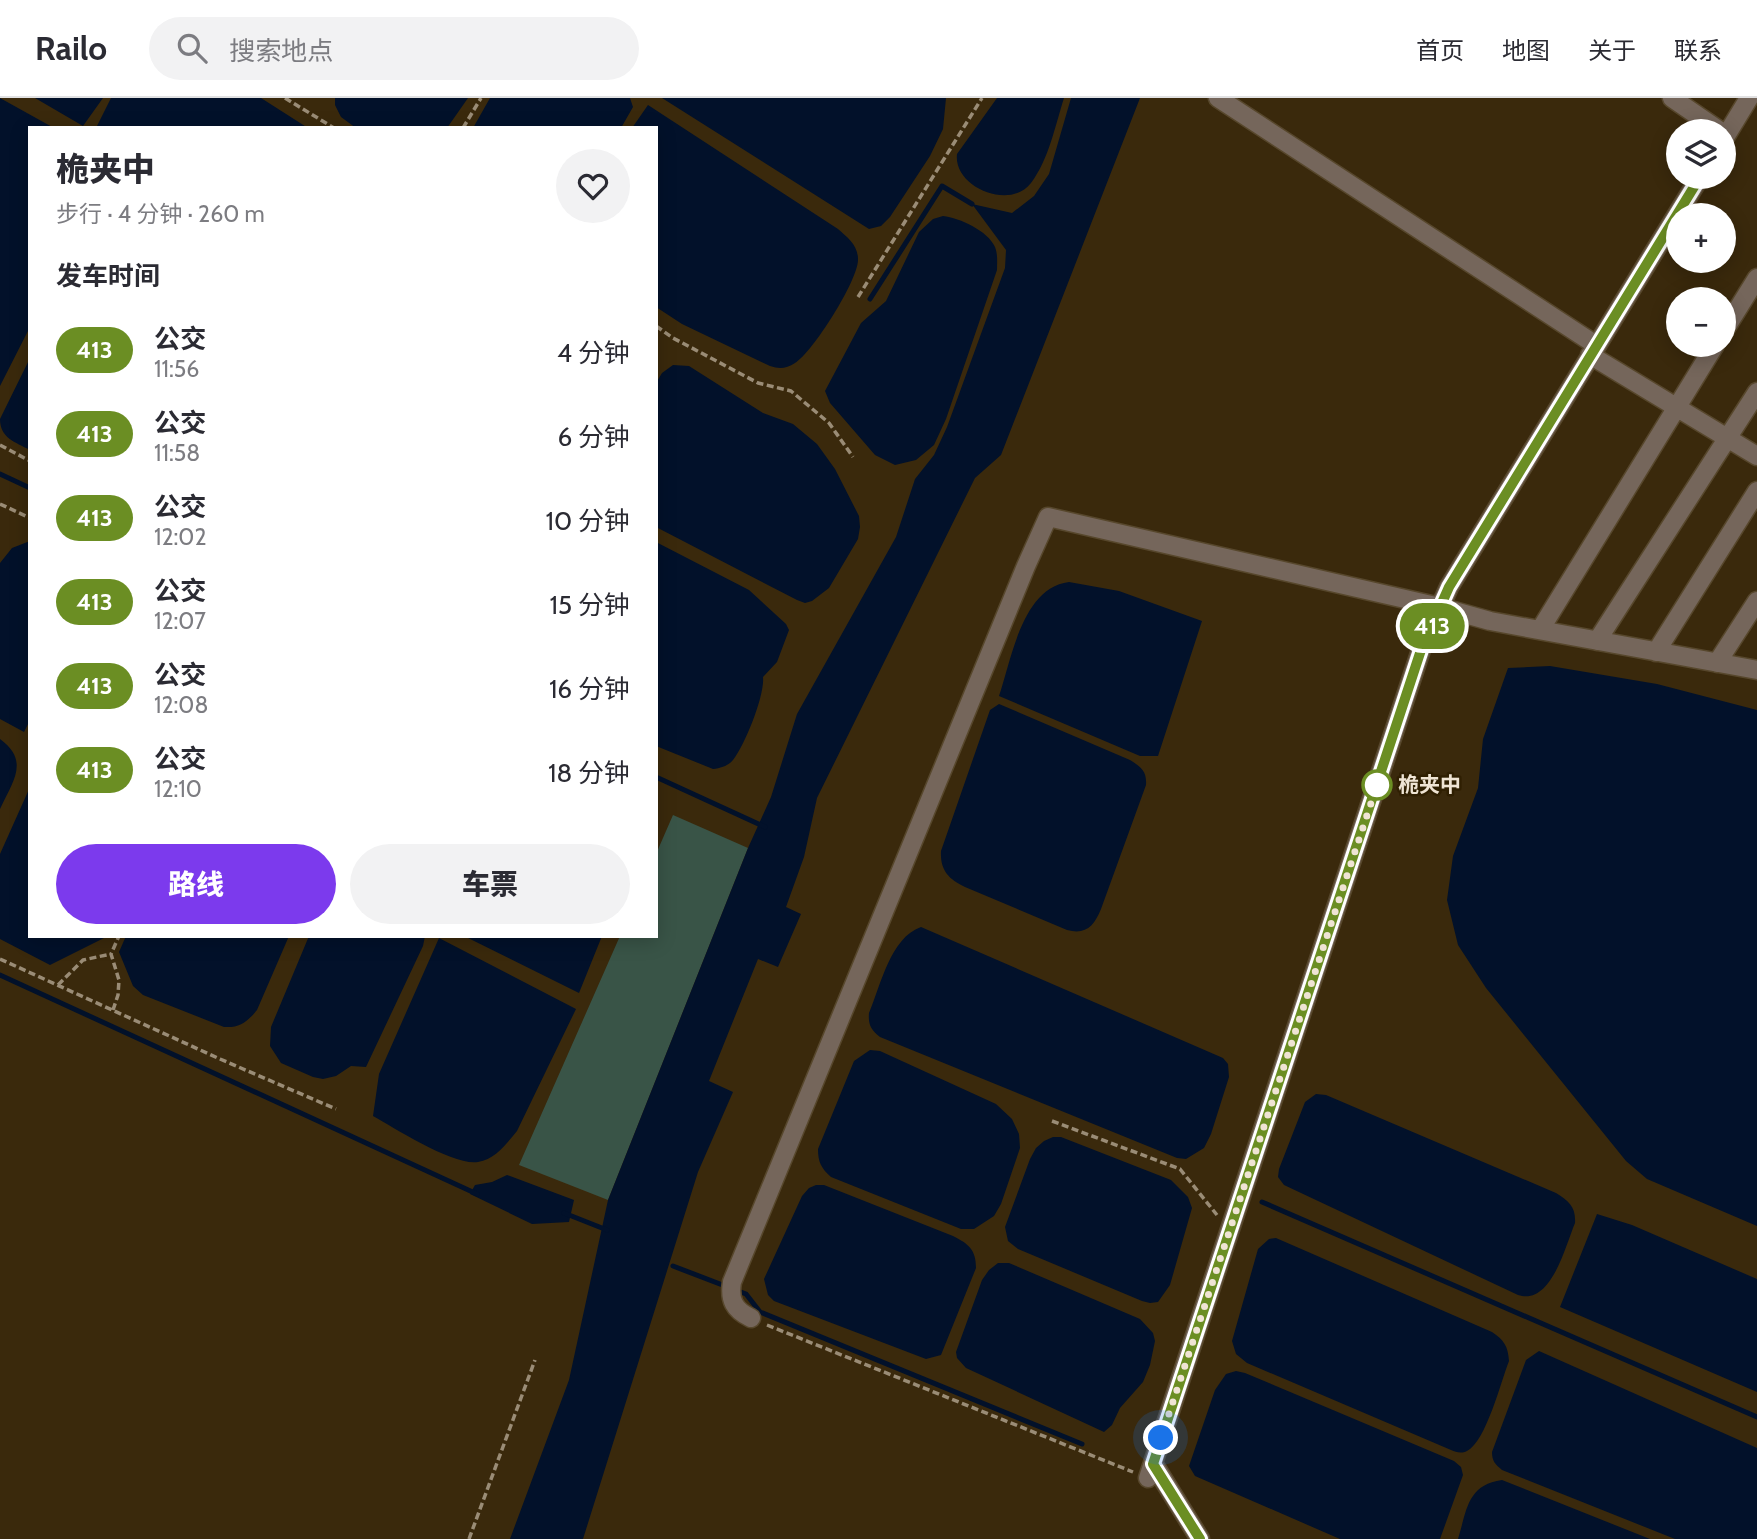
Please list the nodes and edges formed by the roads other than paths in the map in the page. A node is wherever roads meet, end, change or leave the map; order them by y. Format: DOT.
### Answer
graph roads {
  1 [pos="1218,98"];
  2 [pos="1672,98"];
  3 [pos="1749,98"];
  4 [pos="1701,119"];
  5 [pos="1734,119"];
  6 [pos="1693,189"];
  7 [pos="1757,278"];
  8 [pos="1736,312"];
  9 [pos="1593,350"];
  10 [pos="1707,357"];
  11 [pos="1757,392"];
  12 [pos="1676,407"];
  13 [pos="1727,438"];
  14 [pos="1757,456"];
  15 [pos="1757,491"];
  16 [pos="1757,601"];
  17 [pos="1440,607"];
  18 [pos="1540,630"];
  19 [pos="1597,640"];
  20 [pos="1656,652"];
  21 [pos="1717,663"];
  22 [pos="1757,670"];
  23 [pos="751,1318"];
  24 [pos="1200,1539"];
  1 -- 9 [label="street"];
  2 -- 4 [label="street"];
  3 -- 5 [label="street"];
  6 -- 9 [label="street"];
  7 -- 8 [label="street"];
  9 -- 12 [label="street"];
  9 -- 17 [label="street"];
  10 -- 12 [label="street"];
  11 -- 13 [label="street"];
  12 -- 13 [label="street"];
  12 -- 18 [label="street"];
  13 -- 14 [label="street"];
  13 -- 19 [label="street"];
  15 -- 20 [label="street"];
  16 -- 21 [label="street"];
  17 -- 18 [label="street"];
  17 -- 23 [label="street"];
  17 -- 24 [label="street"];
  18 -- 19 [label="street"];
  19 -- 20 [label="street"];
  20 -- 21 [label="street"];
  21 -- 22 [label="street"];
}
